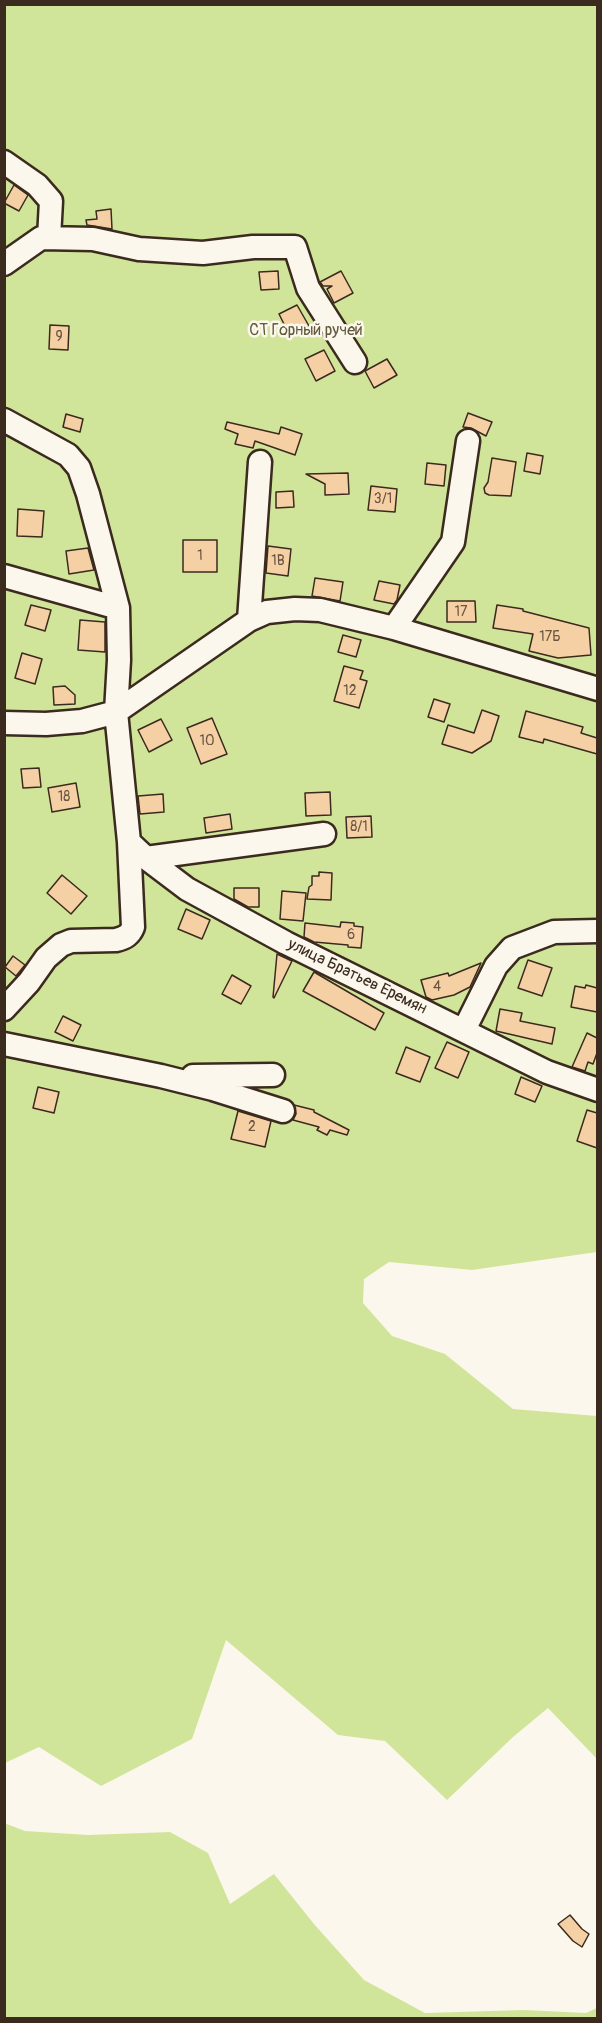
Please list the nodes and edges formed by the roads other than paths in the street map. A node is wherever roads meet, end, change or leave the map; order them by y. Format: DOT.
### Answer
graph roads {
  1 [pos="4,162"];
  2 [pos="49,238"];
  3 [pos="4,264"];
  4 [pos="355,362"];
  5 [pos="4,420"];
  6 [pos="468,441"];
  7 [pos="260,462"];
  8 [pos="4,576"];
  9 [pos="118,608"];
  10 [pos="249,620"];
  11 [pos="394,628"];
  12 [pos="597,689"];
  13 [pos="116,712"];
  14 [pos="4,723"];
  15 [pos="324,834"];
  16 [pos="129,842"];
  17 [pos="146,858"];
  18 [pos="597,931"];
  19 [pos="4,1009"];
  20 [pos="464,1030"];
  21 [pos="4,1044"];
  22 [pos="161,1076"];
  23 [pos="273,1076"];
  24 [pos="597,1090"];
  25 [pos="283,1111"];
  1 -- 2 [label="street"];
  2 -- 3 [label="street"];
  2 -- 4 [label="street"];
  5 -- 9 [label="street"];
  6 -- 11 [label="street"];
  7 -- 10 [label="street"];
  8 -- 9 [label="street"];
  9 -- 13 [label="street"];
  10 -- 11 [label="street"];
  10 -- 13 [label="street"];
  11 -- 12 [label="street"];
  13 -- 14 [label="street"];
  13 -- 16 [label="street"];
  15 -- 17 [label="street"];
  16 -- 17 [label="street, улица Братьев Еремян"];
  16 -- 19 [label="street"];
  17 -- 20 [label="street, улица Братьев Еремян"];
  18 -- 20 [label="street"];
  20 -- 24 [label="street, улица Братьев Еремян"];
  21 -- 22 [label="street"];
  22 -- 23 [label="street"];
  22 -- 25 [label="street"];
}
